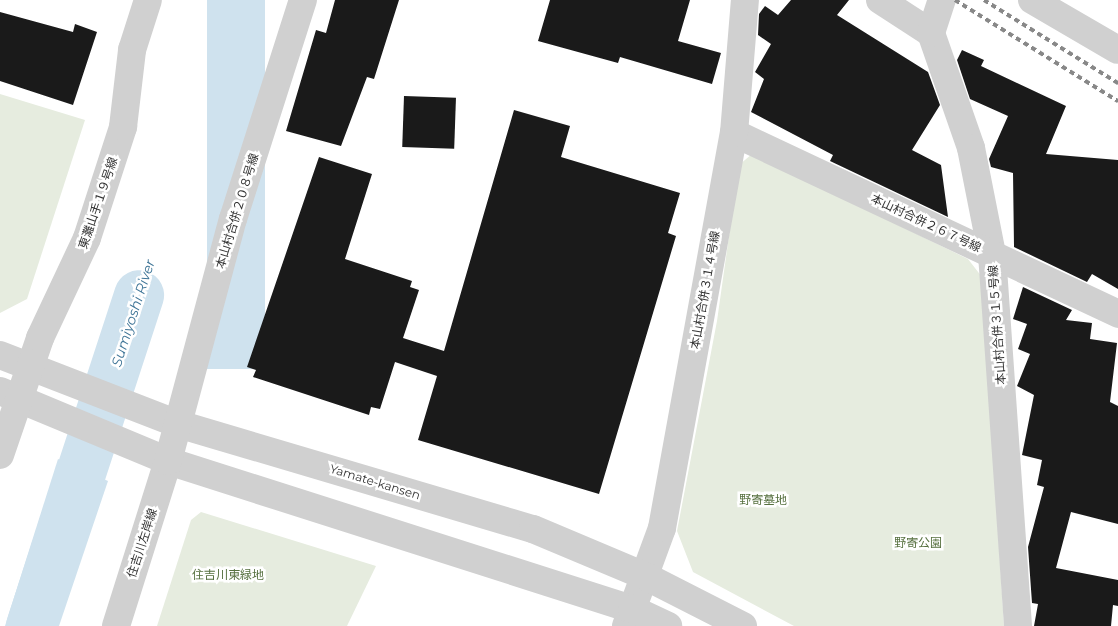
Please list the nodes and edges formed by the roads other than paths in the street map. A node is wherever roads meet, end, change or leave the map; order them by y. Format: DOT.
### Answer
graph roads {
  1 [pos="148,0"];
  2 [pos="303,0"];
  3 [pos="744,0"];
  4 [pos="880,0"];
  5 [pos="942,0"];
  6 [pos="1032,0"];
  7 [pos="931,33"];
  8 [pos="1118,50"];
  9 [pos="734,133"];
  10 [pos="992,254"];
  11 [pos="1118,314"];
  12 [pos="0,355"];
  13 [pos="32,368"];
  14 [pos="10,394"];
  15 [pos="178,424"];
  16 [pos="0,455"];
  17 [pos="168,461"];
  18 [pos="645,576"];
  19 [pos="629,618"];
  20 [pos="116,626"];
  21 [pos="668,626"];
  22 [pos="743,626"];
  23 [pos="1018,626"];
  1 -- 13 [label="street, 東灘山手１９号線"];
  2 -- 15 [label="street, 本山村合併２０８号線"];
  3 -- 9 [label="street, 本山村合併３１４号線"];
  4 -- 7 [label="street"];
  5 -- 7 [label="street"];
  6 -- 8 [label="street"];
  7 -- 10 [label="street, 本山村合併３１５号線"];
  9 -- 10 [label="street, 本山村合併２６７号線"];
  9 -- 18 [label="street, 本山村合併３１４号線"];
  10 -- 11 [label="street, 本山村合併２６７号線"];
  10 -- 23 [label="street, 本山村合併３１５号線"];
  12 -- 13 [label="street, Yamate-kansen"];
  13 -- 14 [label="street, 東灘山手１９号線"];
  13 -- 15 [label="street, Yamate-kansen"];
  14 -- 16 [label="street, 東灘山手１９号線"];
  14 -- 17 [label="street"];
  15 -- 17 [label="street, 本山村合併２０８号線"];
  15 -- 18 [label="street, Yamate-kansen"];
  17 -- 19 [label="street"];
  17 -- 20 [label="street, 住吉川左岸線"];
  18 -- 19 [label="street, 本山村合併３１４号線"];
  18 -- 22 [label="street, Yamate-kansen"];
  19 -- 21 [label="street"];
}
